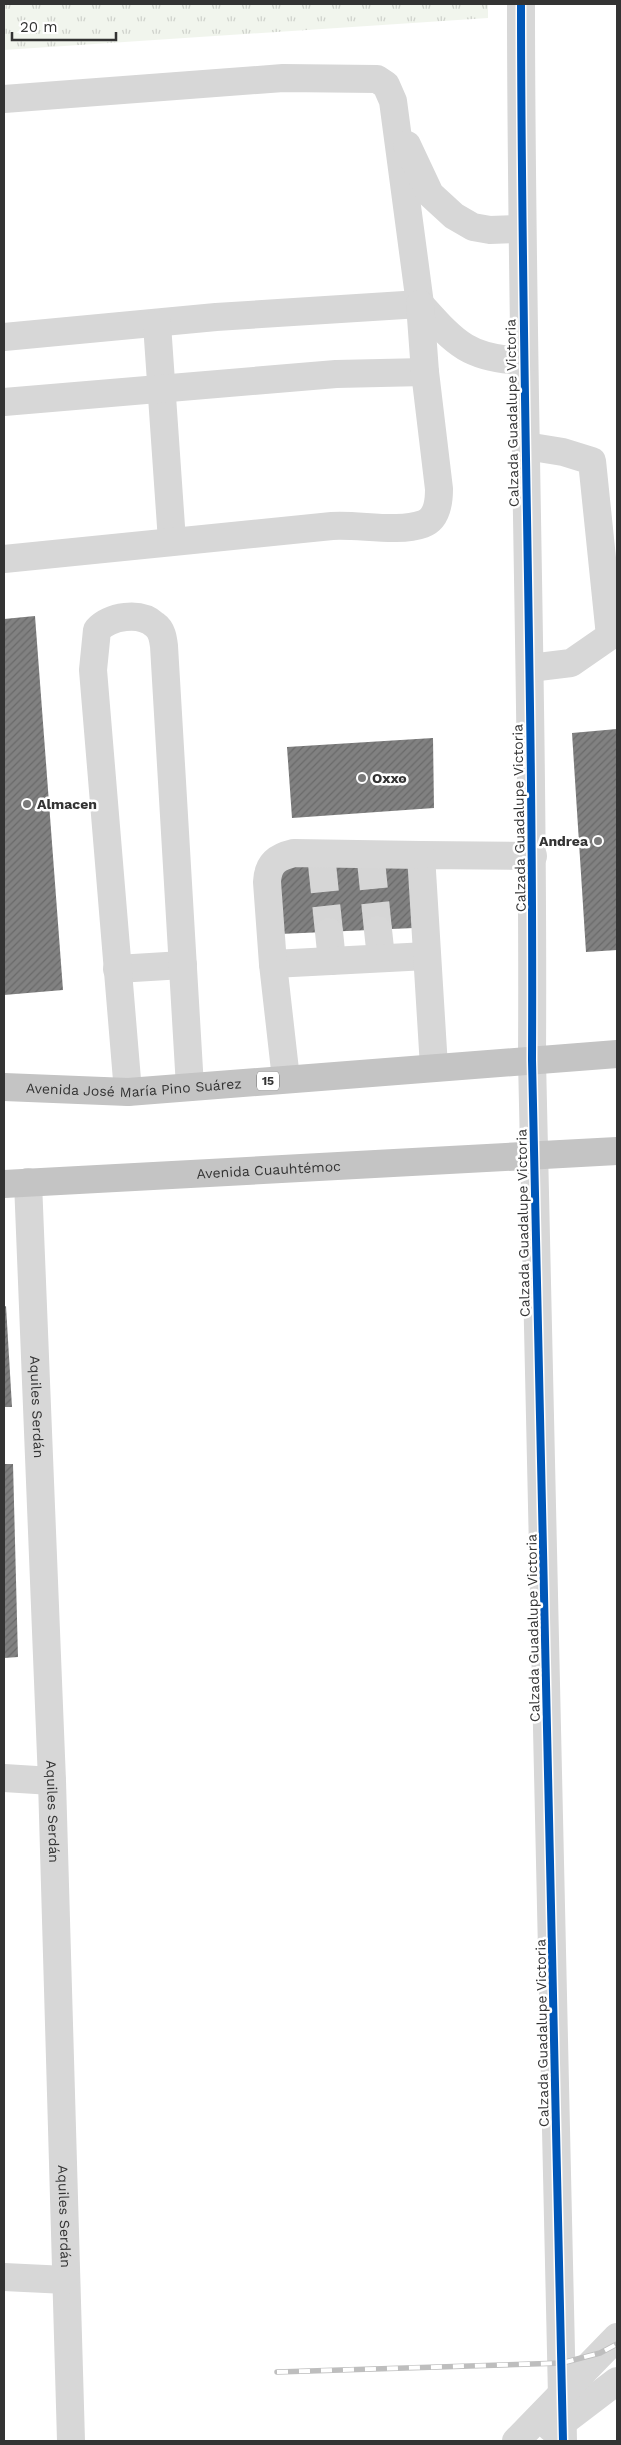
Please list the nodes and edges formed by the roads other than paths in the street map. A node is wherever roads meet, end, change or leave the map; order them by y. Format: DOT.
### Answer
graph roads {
  1 [pos="520,4"];
  2 [pos="4,99"];
  3 [pos="396,122"];
  4 [pos="521,229"];
  5 [pos="420,304"];
  6 [pos="158,324"];
  7 [pos="4,337"];
  8 [pos="524,361"];
  9 [pos="425,372"];
  10 [pos="162,390"];
  11 [pos="4,402"];
  12 [pos="526,446"];
  13 [pos="172,541"];
  14 [pos="4,559"];
  15 [pos="530,668"];
  16 [pos="421,855"];
  17 [pos="533,856"];
  18 [pos="378,930"];
  19 [pos="329,932"];
  20 [pos="427,956"];
  21 [pos="381,958"];
  22 [pos="332,960"];
  23 [pos="273,964"];
  24 [pos="183,965"];
  25 [pos="118,969"];
  26 [pos="617,1054"];
  27 [pos="532,1060"];
  28 [pos="434,1067"];
  29 [pos="286,1079"];
  30 [pos="4,1087"];
  31 [pos="190,1087"];
  32 [pos="128,1092"];
  33 [pos="617,1151"];
  34 [pos="534,1156"];
  35 [pos="16,1183"];
  36 [pos="4,1778"];
  37 [pos="52,1781"];
  38 [pos="4,2277"];
  39 [pos="66,2280"];
  40 [pos="617,2337"];
  41 [pos="617,2381"];
  42 [pos="563,2390"];
  43 [pos="563,2431"];
  44 [pos="71,2441"];
  45 [pos="516,2441"];
  46 [pos="525,2441"];
  1 -- 4 [label="street, Calzada Guadalupe Victoria"];
  2 -- 3 [label="street"];
  3 -- 4 [label="street"];
  3 -- 5 [label="street"];
  4 -- 8 [label="street, Calzada Guadalupe Victoria"];
  5 -- 6 [label="street"];
  5 -- 8 [label="street"];
  5 -- 9 [label="street"];
  6 -- 7 [label="street"];
  6 -- 10 [label="street"];
  8 -- 12 [label="street, Calzada Guadalupe Victoria"];
  9 -- 10 [label="street"];
  9 -- 13 [label="street"];
  10 -- 11 [label="street"];
  10 -- 13 [label="street"];
  12 -- 15 [label="street, Calzada Guadalupe Victoria"];
  12 -- 15 [label="street"];
  13 -- 14 [label="street"];
  15 -- 17 [label="street, Calzada Guadalupe Victoria"];
  16 -- 17 [label="street"];
  16 -- 20 [label="street"];
  16 -- 23 [label="street"];
  17 -- 27 [label="street, Calzada Guadalupe Victoria"];
  18 -- 21 [label="street"];
  19 -- 22 [label="street"];
  20 -- 21 [label="street"];
  20 -- 28 [label="street"];
  21 -- 22 [label="street"];
  22 -- 23 [label="street"];
  23 -- 29 [label="street"];
  24 -- 25 [label="street"];
  24 -- 25 [label="street"];
  24 -- 31 [label="street"];
  25 -- 32 [label="street"];
  26 -- 27 [label="highway, 15"];
  27 -- 28 [label="highway, Avenida José María Pino Suárez / 15"];
  27 -- 34 [label="street, Calzada Guadalupe Victoria"];
  28 -- 29 [label="highway, Avenida José María Pino Suárez / 15"];
  29 -- 31 [label="highway, Avenida José María Pino Suárez / 15"];
  30 -- 32 [label="highway, Avenida José María Pino Suárez / 15"];
  31 -- 32 [label="highway, Avenida José María Pino Suárez / 15"];
  33 -- 34 [label="highway, Avenida Cuauhtémoc"];
  34 -- 35 [label="highway, Avenida Cuauhtémoc"];
  34 -- 42 [label="street, Calzada Guadalupe Victoria"];
  35 -- 37 [label="street, Aquiles Serdán"];
  36 -- 37 [label="street"];
  37 -- 39 [label="street, Aquiles Serdán"];
  38 -- 39 [label="street"];
  39 -- 44 [label="street, Aquiles Serdán"];
  40 -- 42 [label="street"];
  41 -- 43 [label="street"];
  42 -- 43 [label="street, Calzada Guadalupe Victoria"];
  42 -- 45 [label="street"];
  43 -- 46 [label="street"];
}
